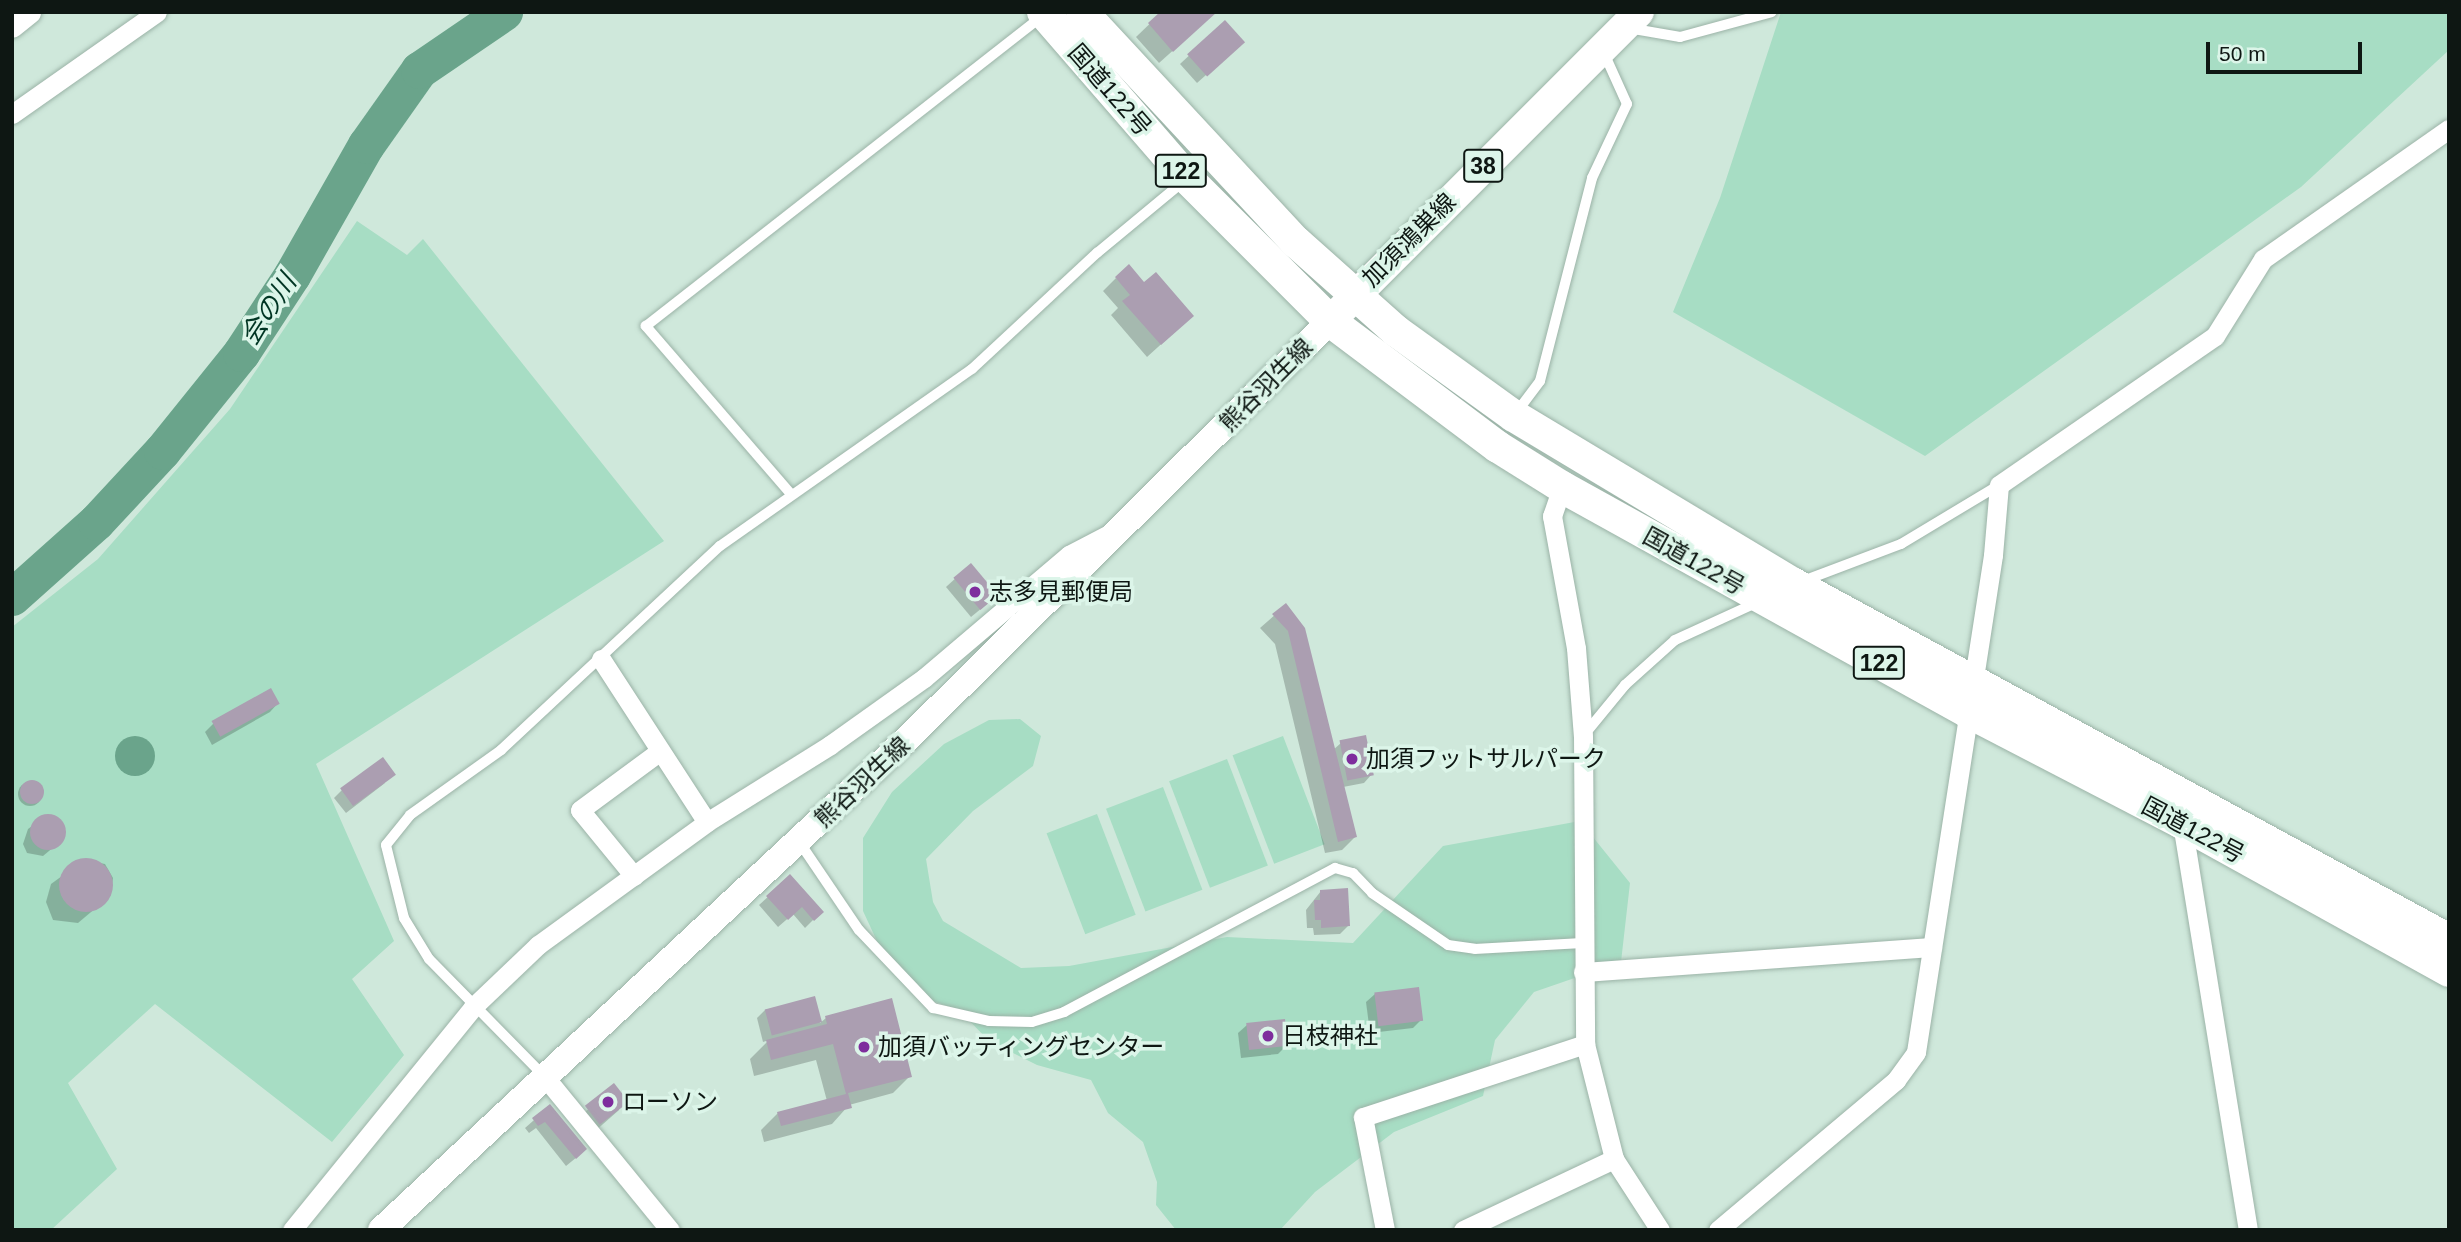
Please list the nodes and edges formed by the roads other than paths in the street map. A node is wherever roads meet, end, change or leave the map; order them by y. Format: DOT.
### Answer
graph roads {
  1 [pos="29,12"];
  2 [pos="157,12"];
  3 [pos="1082,12"];
  4 [pos="1772,12"];
  5 [pos="1044,13"];
  6 [pos="1632,20"];
  7 [pos="12,26"];
  8 [pos="1602,48"];
  9 [pos="12,114"];
  10 [pos="2449,129"];
  11 [pos="1187,178"];
  12 [pos="1355,295"];
  13 [pos="1330,321"];
  14 [pos="1514,416"];
  15 [pos="1999,485"];
  16 [pos="1562,487"];
  17 [pos="790,493"];
  18 [pos="1123,528"];
  19 [pos="1780,592"];
  20 [pos="601,659"];
  21 [pos="1969,697"];
  22 [pos="1583,736"];
  23 [pos="660,751"];
  24 [pos="707,822"];
  25 [pos="2182,822"];
  26 [pos="799,841"];
  27 [pos="634,876"];
  28 [pos="2449,940"];
  29 [pos="1582,943"];
  30 [pos="1932,947"];
  31 [pos="2449,971"];
  32 [pos="1583,972"];
  33 [pos="473,1007"];
  34 [pos="1585,1044"];
  35 [pos="545,1077"];
  36 [pos="1614,1159"];
  37 [pos="292,1230"];
  38 [pos="381,1230"];
  39 [pos="670,1230"];
  40 [pos="1385,1230"];
  41 [pos="1463,1230"];
  42 [pos="1660,1230"];
  43 [pos="1718,1230"];
  44 [pos="2248,1230"];
  1 -- 7 [label="street"];
  2 -- 9 [label="street"];
  3 -- 12 [label="highway, 国道122号 / 122"];
  4 -- 6 [label="lane"];
  5 -- 11 [label="highway, 国道122号 / 122"];
  5 -- 17 [label="lane"];
  6 -- 8 [label="main road, 加須鴻巣線 / 38"];
  8 -- 12 [label="main road, 加須鴻巣線 / 38"];
  8 -- 14 [label="lane"];
  10 -- 15 [label="street"];
  11 -- 13 [label="highway, 国道122号 / 122"];
  11 -- 17 [label="lane"];
  12 -- 13 [label="main road, 加須鴻巣線 / 38"];
  12 -- 14 [label="highway, 国道122号 / 122"];
  13 -- 16 [label="highway, 国道122号 / 122"];
  13 -- 18 [label="main road, 熊谷羽生線"];
  14 -- 19 [label="highway, 国道122号 / 122"];
  15 -- 19 [label="lane"];
  15 -- 21 [label="street"];
  16 -- 19 [label="highway, 国道122号 / 122"];
  16 -- 22 [label="street"];
  17 -- 20 [label="lane"];
  18 -- 24 [label="street"];
  18 -- 26 [label="main road, 熊谷羽生線"];
  19 -- 21 [label="highway, 国道122号 / 122"];
  19 -- 22 [label="lane"];
  20 -- 23 [label="street"];
  20 -- 33 [label="lane"];
  21 -- 25 [label="highway, 国道122号 / 122"];
  21 -- 28 [label="highway, 国道122号 / 122"];
  21 -- 30 [label="street"];
  22 -- 29 [label="street"];
  23 -- 24 [label="street"];
  23 -- 27 [label="street"];
  24 -- 27 [label="street"];
  25 -- 31 [label="highway, 国道122号 / 122"];
  25 -- 44 [label="street"];
  26 -- 29 [label="lane"];
  26 -- 35 [label="main road, 熊谷羽生線"];
  27 -- 33 [label="street"];
  29 -- 32 [label="street"];
  30 -- 32 [label="street"];
  30 -- 43 [label="street"];
  32 -- 34 [label="street"];
  33 -- 35 [label="lane"];
  33 -- 37 [label="street"];
  34 -- 36 [label="street"];
  34 -- 40 [label="street"];
  35 -- 38 [label="main road, 熊谷羽生線"];
  35 -- 39 [label="street"];
  36 -- 41 [label="street"];
  36 -- 42 [label="street"];
}
